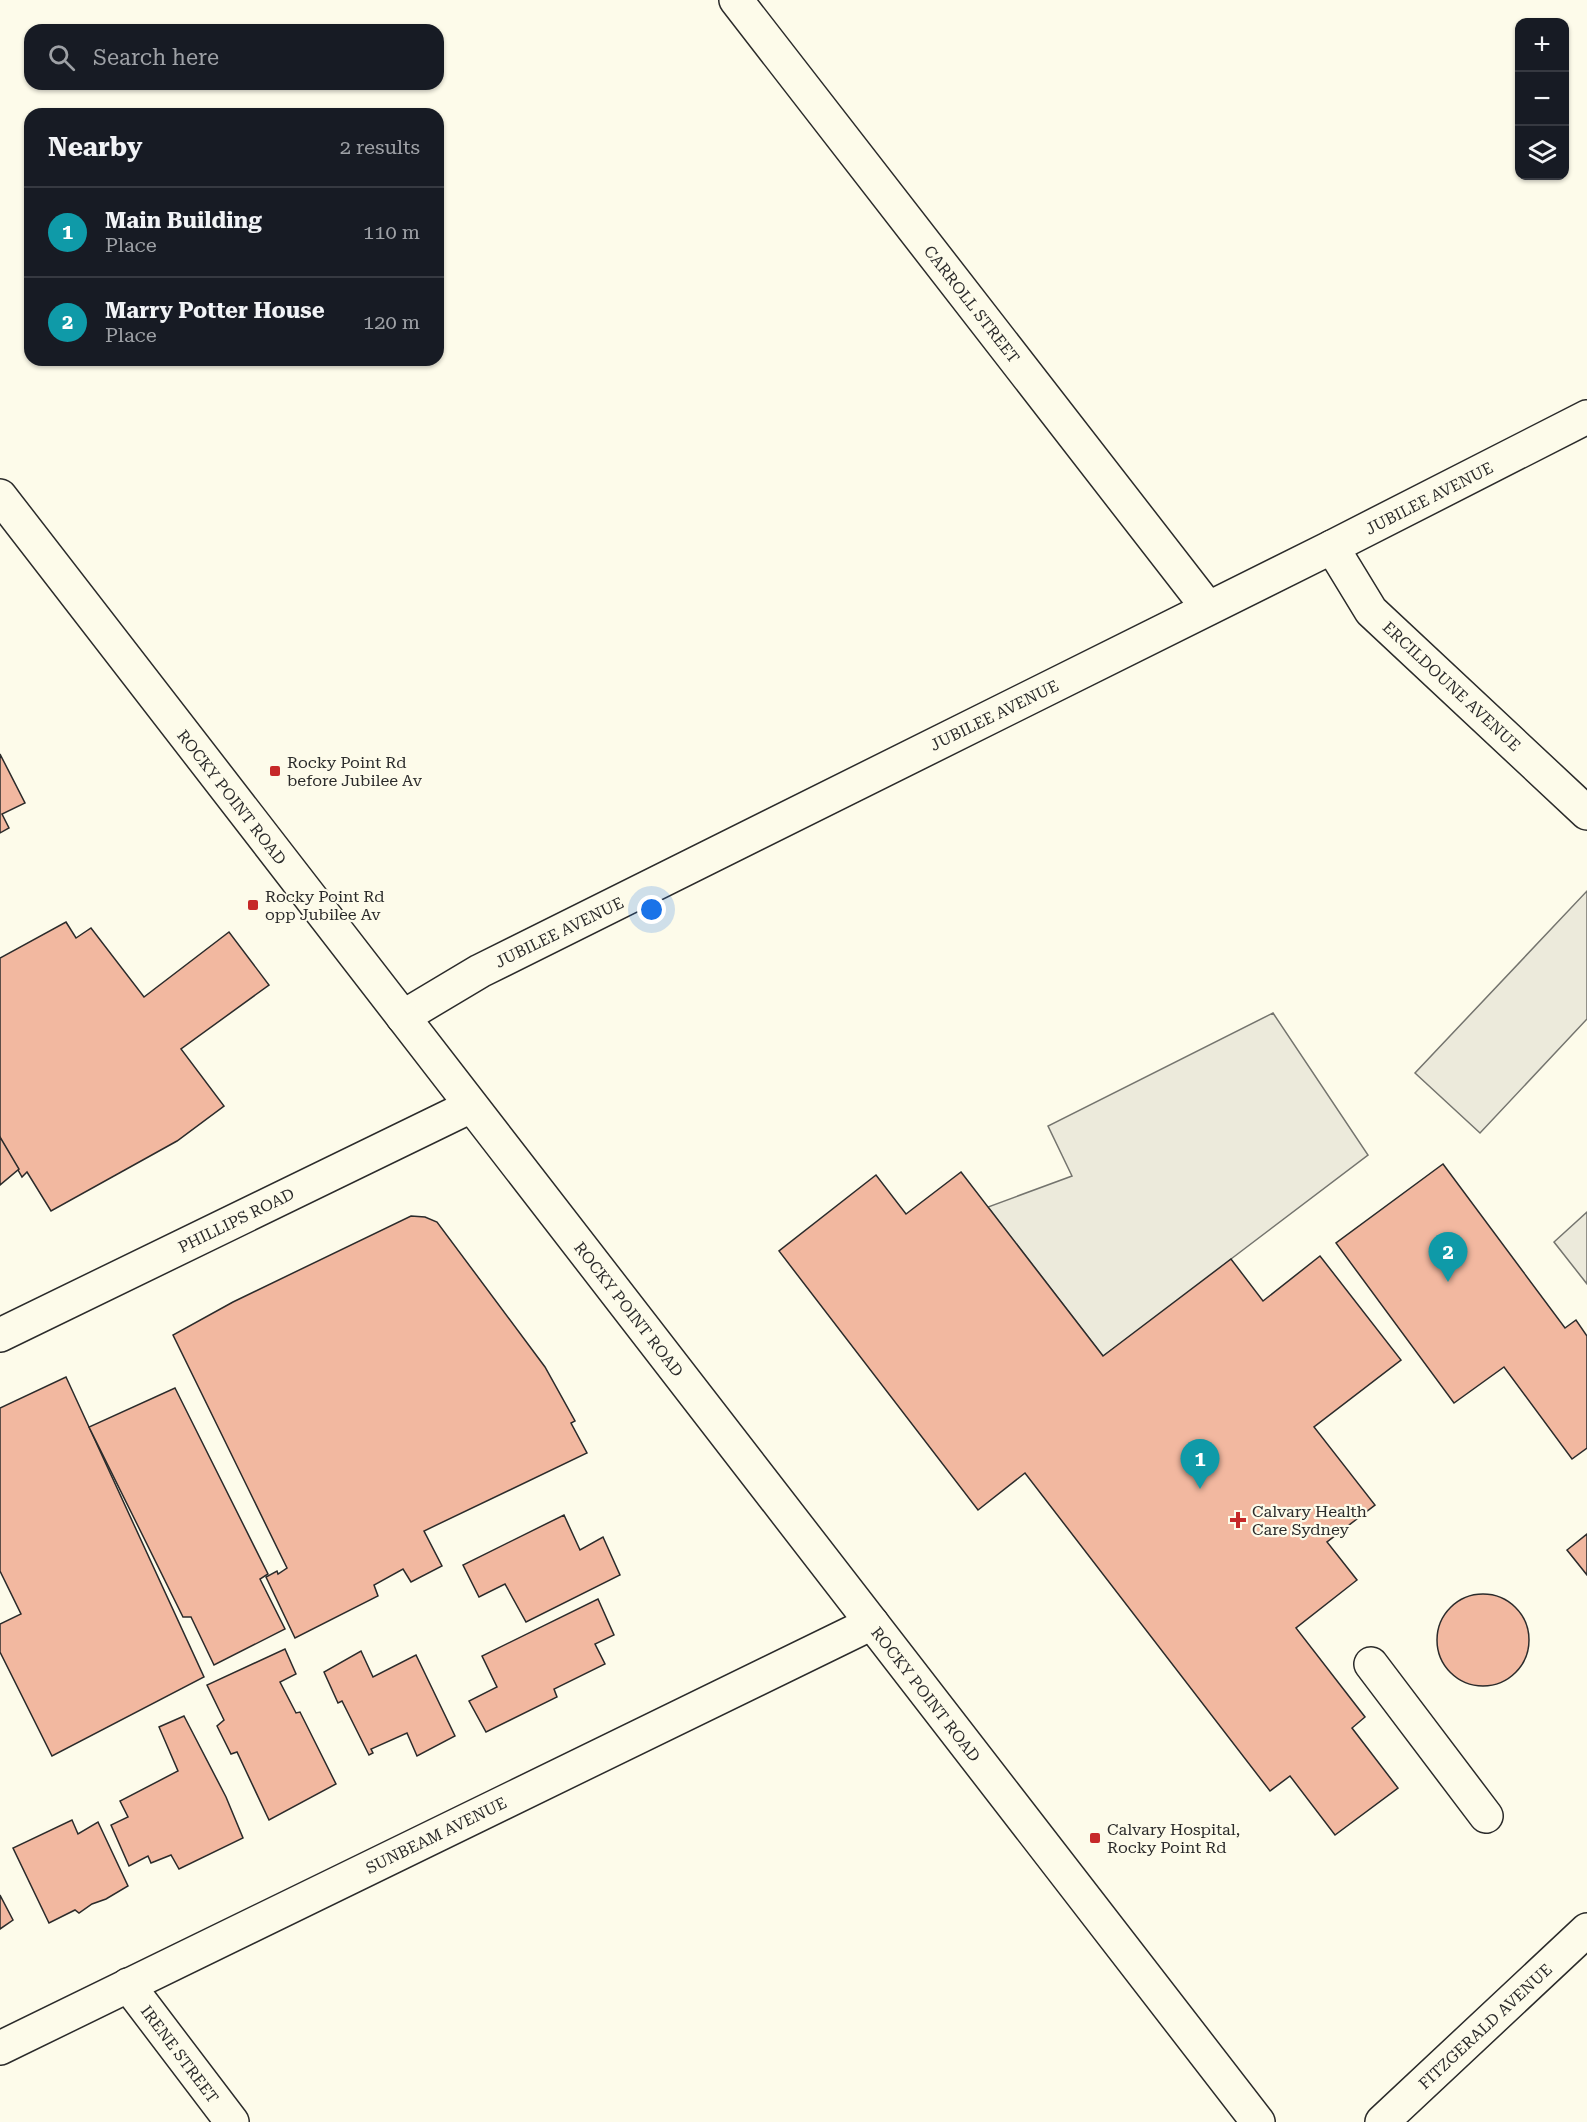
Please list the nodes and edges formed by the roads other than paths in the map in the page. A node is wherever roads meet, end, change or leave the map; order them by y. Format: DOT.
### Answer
graph roads {
  1 [pos="736,0"];
  2 [pos="1587,417"];
  3 [pos="0,496"];
  4 [pos="1332,547"];
  5 [pos="1208,608"];
  6 [pos="1587,813"];
  7 [pos="403,1017"];
  8 [pos="471,1106"];
  9 [pos="0,1335"];
  10 [pos="872,1623"];
  11 [pos="1371,1664"];
  12 [pos="1486,1816"];
  13 [pos="1587,1930"];
  14 [pos="128,1985"];
  15 [pos="0,2048"];
  16 [pos="232,2122"];
  17 [pos="1258,2122"];
  18 [pos="1382,2122"];
  1 -- 5 [label="street, CARROLL STREET"];
  2 -- 4 [label="street, JUBILEE AVENUE"];
  3 -- 7 [label="street, ROCKY POINT ROAD"];
  4 -- 5 [label="street, JUBILEE AVENUE"];
  4 -- 6 [label="street, ERCILDOUNE AVENUE"];
  5 -- 7 [label="street, JUBILEE AVENUE"];
  7 -- 8 [label="street, ROCKY POINT ROAD"];
  8 -- 9 [label="street, PHILLIPS ROAD"];
  8 -- 10 [label="street, ROCKY POINT ROAD"];
  10 -- 14 [label="street, SUNBEAM AVENUE"];
  10 -- 17 [label="street, ROCKY POINT ROAD"];
  11 -- 12 [label="street"];
  13 -- 18 [label="street, FITZGERALD AVENUE"];
  14 -- 15 [label="street, SUNBEAM AVENUE"];
  14 -- 16 [label="street, IRENE STREET"];
}
